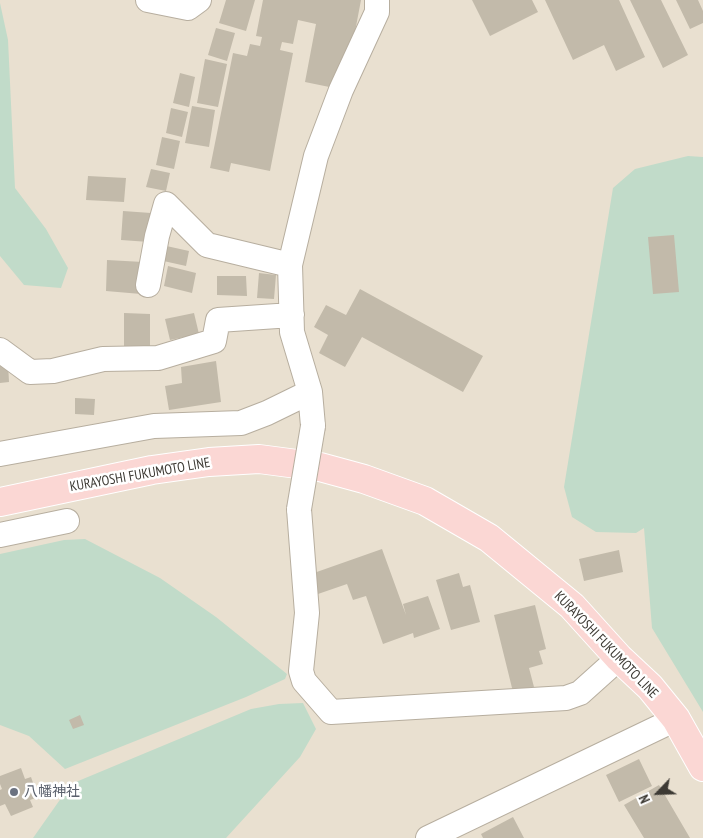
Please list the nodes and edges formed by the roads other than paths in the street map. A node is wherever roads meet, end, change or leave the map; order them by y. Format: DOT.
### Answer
graph roads {
  1 [pos="148,0"];
  2 [pos="199,0"];
  3 [pos="377,0"];
  4 [pos="290,265"];
  5 [pos="148,285"];
  6 [pos="292,315"];
  7 [pos="0,350"];
  8 [pos="310,392"];
  9 [pos="0,454"];
  10 [pos="0,502"];
  11 [pos="67,521"];
  12 [pos="0,535"];
  13 [pos="619,658"];
  14 [pos="676,719"];
  15 [pos="703,767"];
  16 [pos="431,837"];
  1 -- 2 [label="street"];
  3 -- 4 [label="street"];
  4 -- 5 [label="street"];
  4 -- 6 [label="street"];
  6 -- 7 [label="street"];
  6 -- 8 [label="street"];
  8 -- 9 [label="street"];
  8 -- 13 [label="street, bridge"];
  10 -- 13 [label="main road, KURAYOSHI FUKUMOTO LINE"];
  11 -- 12 [label="street"];
  13 -- 14 [label="main road, KURAYOSHI FUKUMOTO LINE"];
  14 -- 15 [label="main road, KURAYOSHI FUKUMOTO LINE"];
  14 -- 16 [label="street"];
}
